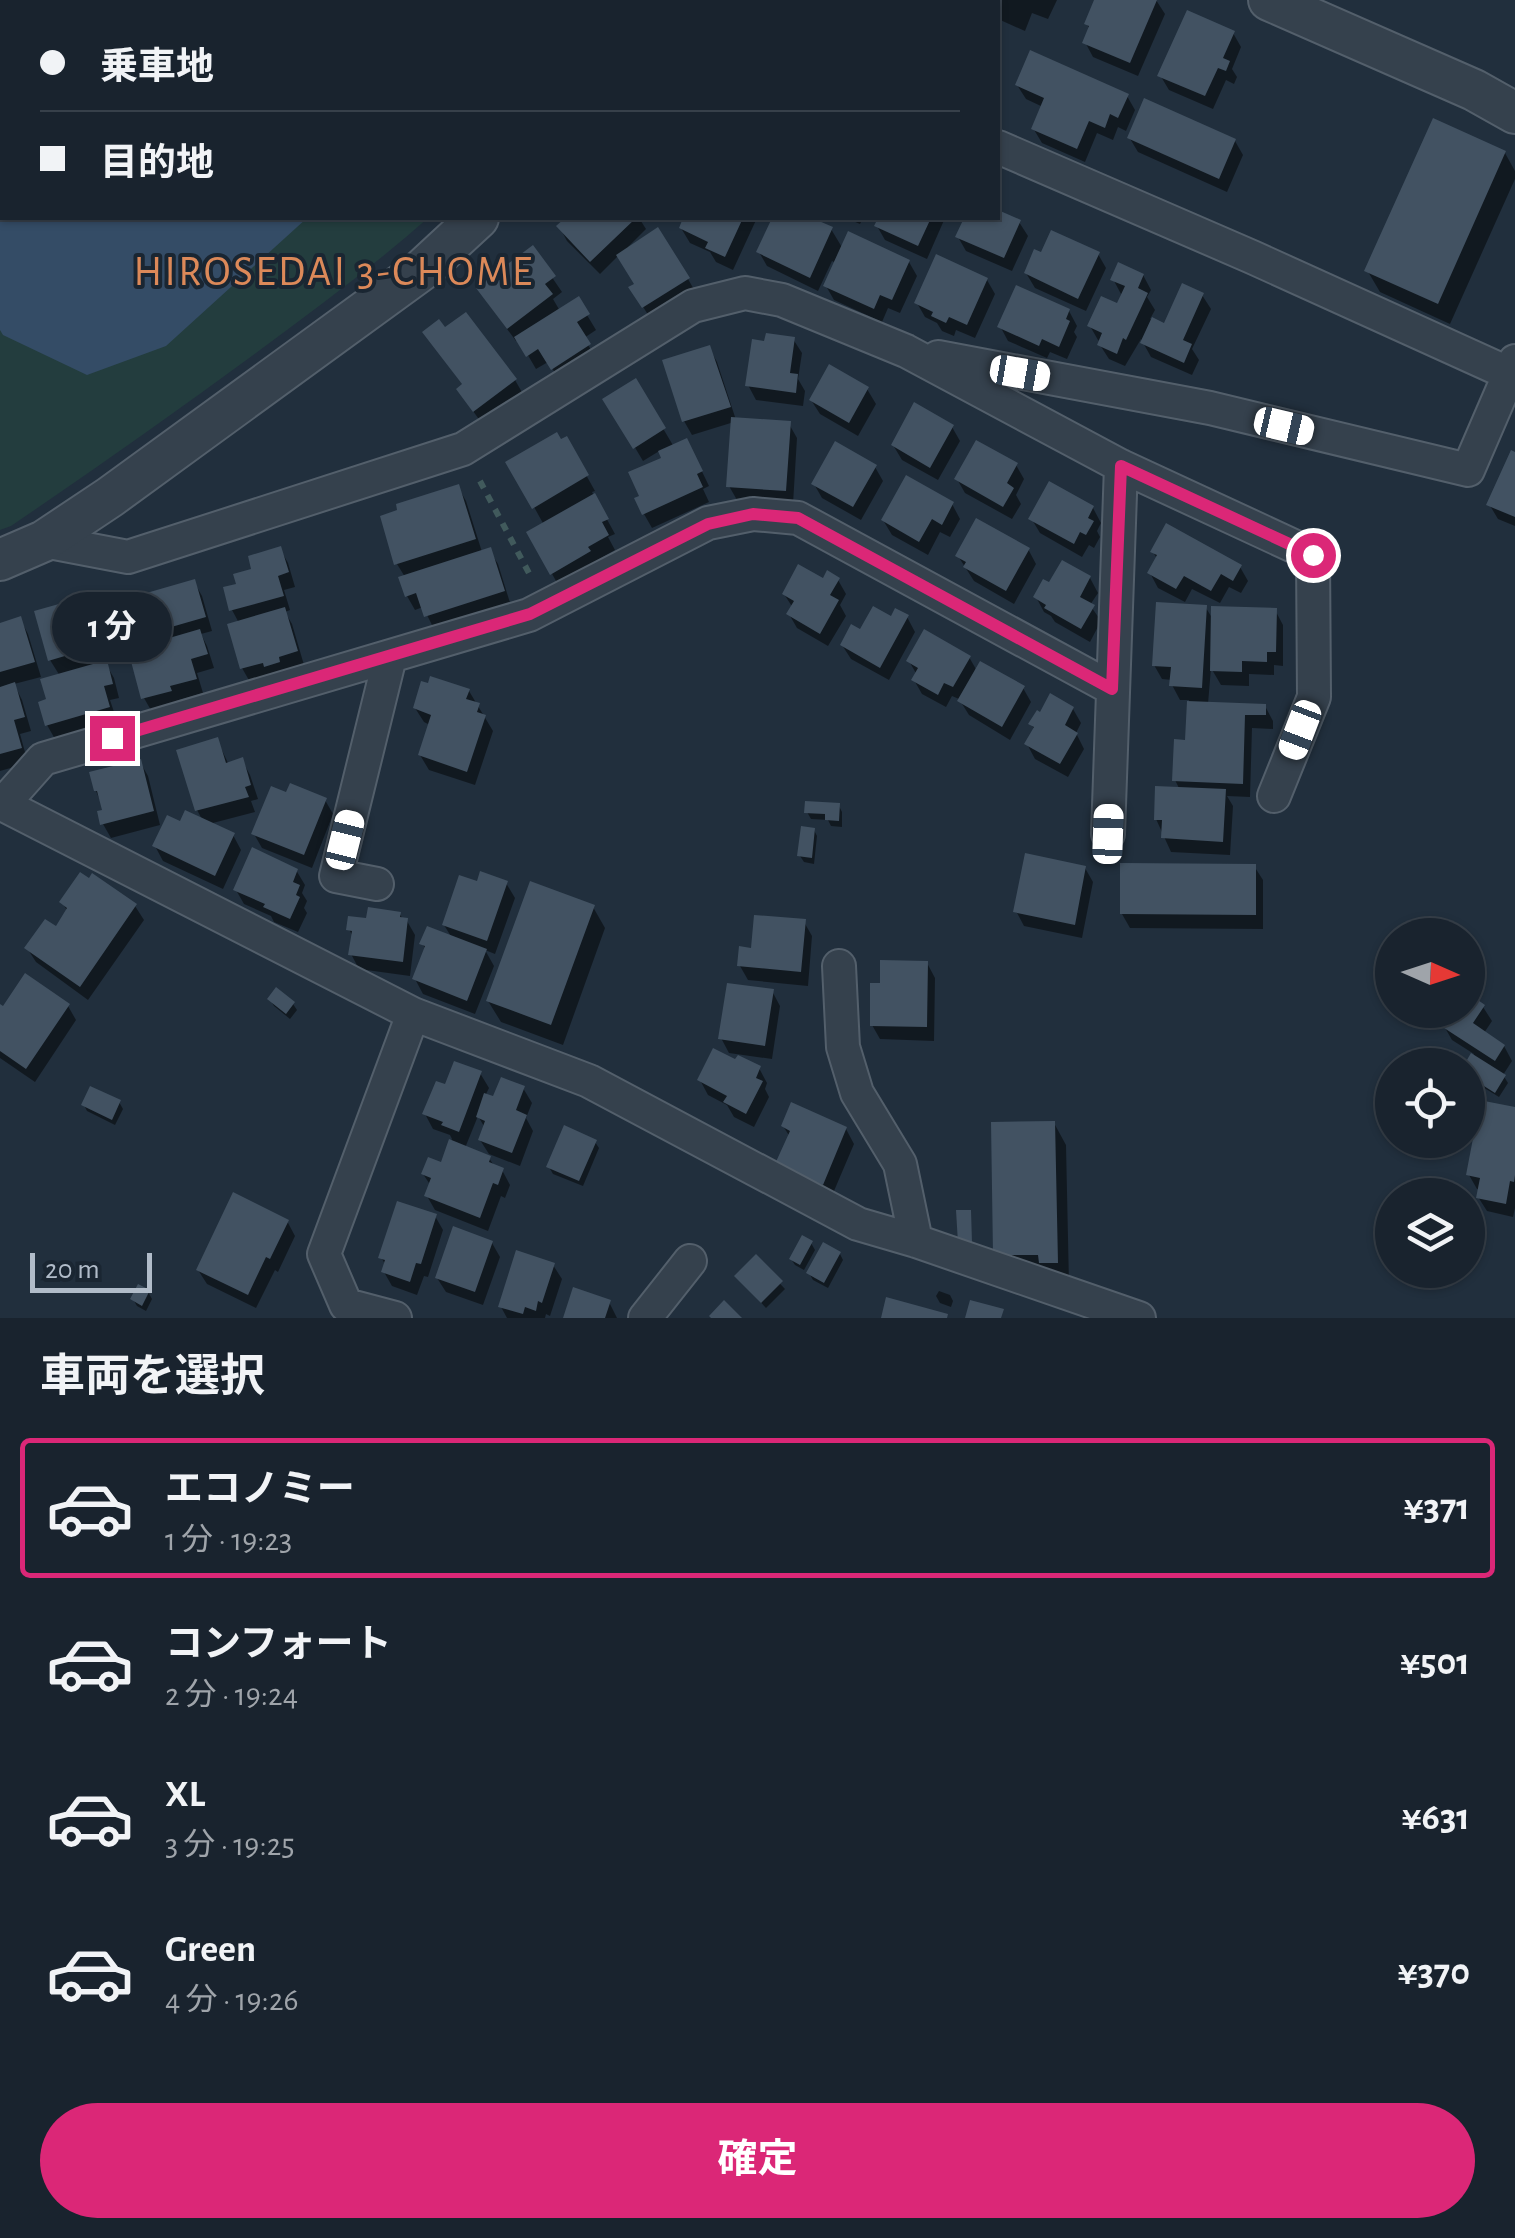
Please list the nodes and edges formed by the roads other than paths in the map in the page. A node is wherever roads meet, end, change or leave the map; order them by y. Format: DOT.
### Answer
graph roads {
  1 [pos="1269,0"];
  2 [pos="1515,113"];
  3 [pos="1000,149"];
  4 [pos="476,220"];
  5 [pos="906,352"];
  6 [pos="1513,371"];
  7 [pos="1121,466"];
  8 [pos="44,540"];
  9 [pos="0,560"];
  10 [pos="390,657"];
  11 [pos="1112,689"];
  12 [pos="1274,796"];
  13 [pos="2,803"];
  14 [pos="1108,834"];
  15 [pos="377,884"];
  16 [pos="839,966"];
  17 [pos="414,1014"];
  18 [pos="916,1241"];
  19 [pos="690,1261"];
  20 [pos="395,1318"];
  21 [pos="646,1318"];
  22 [pos="1139,1318"];
  1 -- 2 [label="street"];
  3 -- 6 [label="street"];
  4 -- 8 [label="street"];
  5 -- 6 [label="street"];
  5 -- 7 [label="street"];
  5 -- 8 [label="street"];
  7 -- 11 [label="street"];
  7 -- 12 [label="street"];
  8 -- 9 [label="street"];
  10 -- 11 [label="street"];
  10 -- 13 [label="street"];
  10 -- 15 [label="street"];
  11 -- 14 [label="street"];
  13 -- 17 [label="street"];
  16 -- 18 [label="street"];
  17 -- 18 [label="street"];
  17 -- 20 [label="street"];
  18 -- 22 [label="street"];
  19 -- 21 [label="street"];
}
